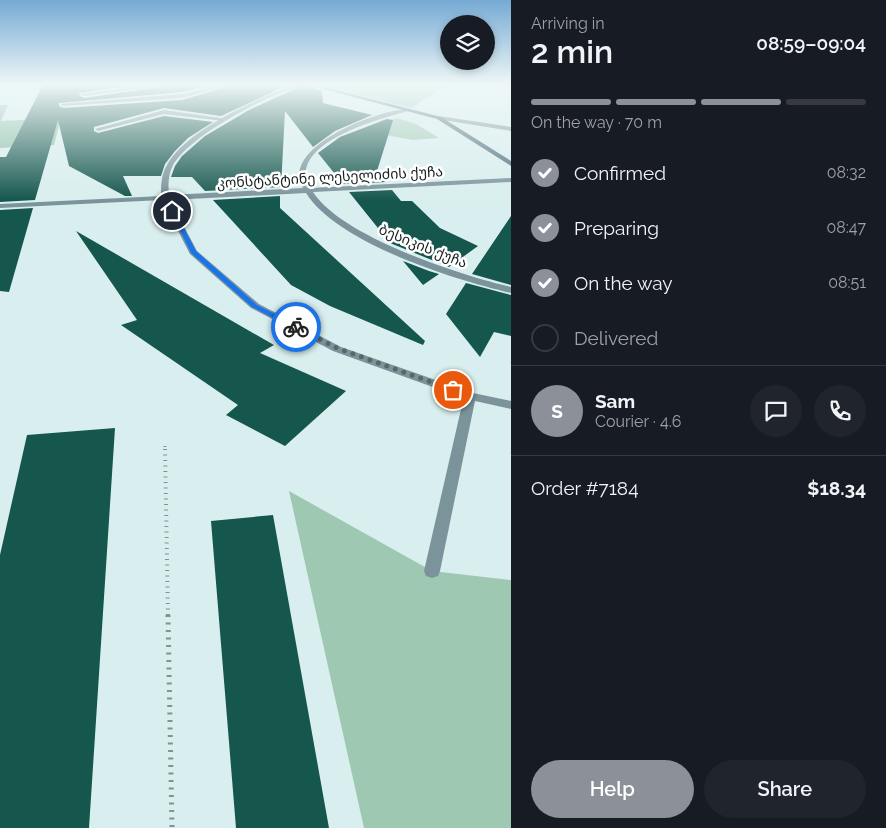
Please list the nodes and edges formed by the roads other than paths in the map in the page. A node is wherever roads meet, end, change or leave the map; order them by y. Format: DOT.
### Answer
graph roads {
  1 [pos="119,124"];
  2 [pos="218,124"];
  3 [pos="362,124"];
  4 [pos="448,124"];
  5 [pos="480,124"];
  6 [pos="511,128"];
  7 [pos="98,129"];
  8 [pos="511,164"];
  9 [pos="511,180"];
  10 [pos="307,190"];
  11 [pos="165,198"];
  12 [pos="0,206"];
  13 [pos="511,290"];
  14 [pos="470,396"];
  15 [pos="511,405"];
  16 [pos="432,571"];
  1 -- 7 [label="street"];
  2 -- 11 [label="street"];
  3 -- 10 [label="street"];
  4 -- 8 [label="main road"];
  5 -- 6 [label="street"];
  9 -- 10 [label="street, კონსტანტინე ლესელიძის ქუჩა"];
  10 -- 11 [label="street, კონსტანტინე ლესელიძის ქუჩა"];
  10 -- 13 [label="street, ბესიკის ქუჩა"];
  11 -- 12 [label="street, კონსტანტინე ლესელიძის ქუჩა"];
  11 -- 14 [label="street"];
  14 -- 15 [label="street"];
  14 -- 16 [label="street"];
}
